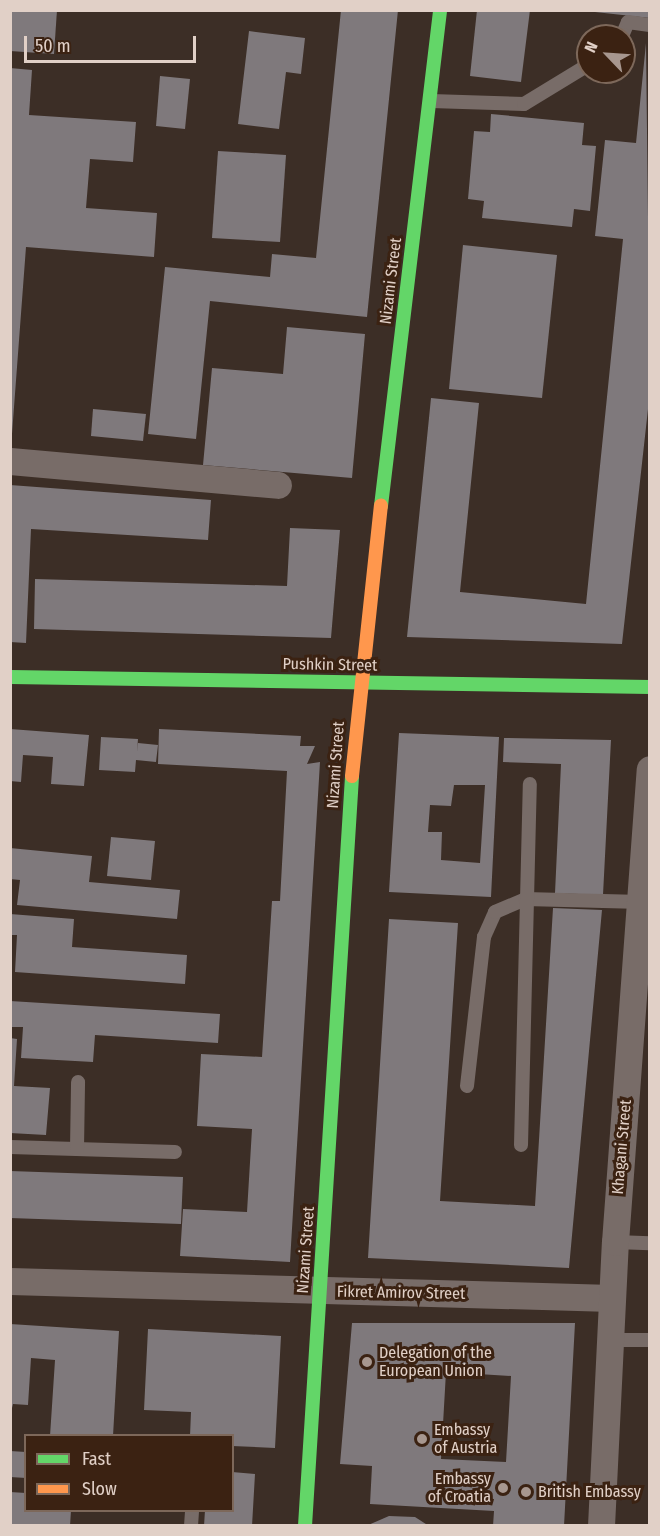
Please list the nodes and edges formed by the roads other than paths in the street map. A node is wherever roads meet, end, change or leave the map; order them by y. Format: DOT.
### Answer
graph roads {
  1 [pos="440,10"];
  2 [pos="627,24"];
  3 [pos="650,25"];
  4 [pos="576,72"];
  5 [pos="431,101"];
  6 [pos="10,461"];
  7 [pos="278,484"];
  8 [pos="10,677"];
  9 [pos="361,682"];
  10 [pos="650,687"];
  11 [pos="650,769"];
  12 [pos="530,784"];
  13 [pos="525,899"];
  14 [pos="642,902"];
  15 [pos="78,1082"];
  16 [pos="467,1086"];
  17 [pos="521,1145"];
  18 [pos="10,1147"];
  19 [pos="77,1149"];
  20 [pos="175,1152"];
  21 [pos="615,1242"];
  22 [pos="650,1243"];
  23 [pos="10,1281"];
  24 [pos="320,1291"];
  25 [pos="612,1298"];
  26 [pos="610,1340"];
  27 [pos="650,1340"];
  28 [pos="304,1526"];
  29 [pos="601,1526"];
  1 -- 5 [label="street, Nizami Street"];
  2 -- 3 [label="lane"];
  4 -- 5 [label="lane"];
  5 -- 9 [label="street, Nizami Street"];
  6 -- 7 [label="street"];
  8 -- 9 [label="street, Pushkin Street"];
  9 -- 10 [label="street, Pushkin Street"];
  9 -- 24 [label="street, Nizami Street"];
  11 -- 14 [label="street, Khagani Street"];
  12 -- 13 [label="lane"];
  13 -- 14 [label="lane"];
  13 -- 16 [label="lane"];
  13 -- 17 [label="lane"];
  14 -- 21 [label="street, Khagani Street"];
  15 -- 19 [label="lane"];
  18 -- 19 [label="lane"];
  19 -- 20 [label="lane"];
  21 -- 22 [label="lane"];
  21 -- 25 [label="street, Khagani Street"];
  23 -- 24 [label="street, Fikret Amirov Street"];
  24 -- 25 [label="street, Fikret Amirov Street"];
  24 -- 28 [label="street, Nizami Street"];
  25 -- 26 [label="street, Khagani Street"];
  26 -- 27 [label="lane"];
  26 -- 29 [label="street, Khagani Street"];
}
